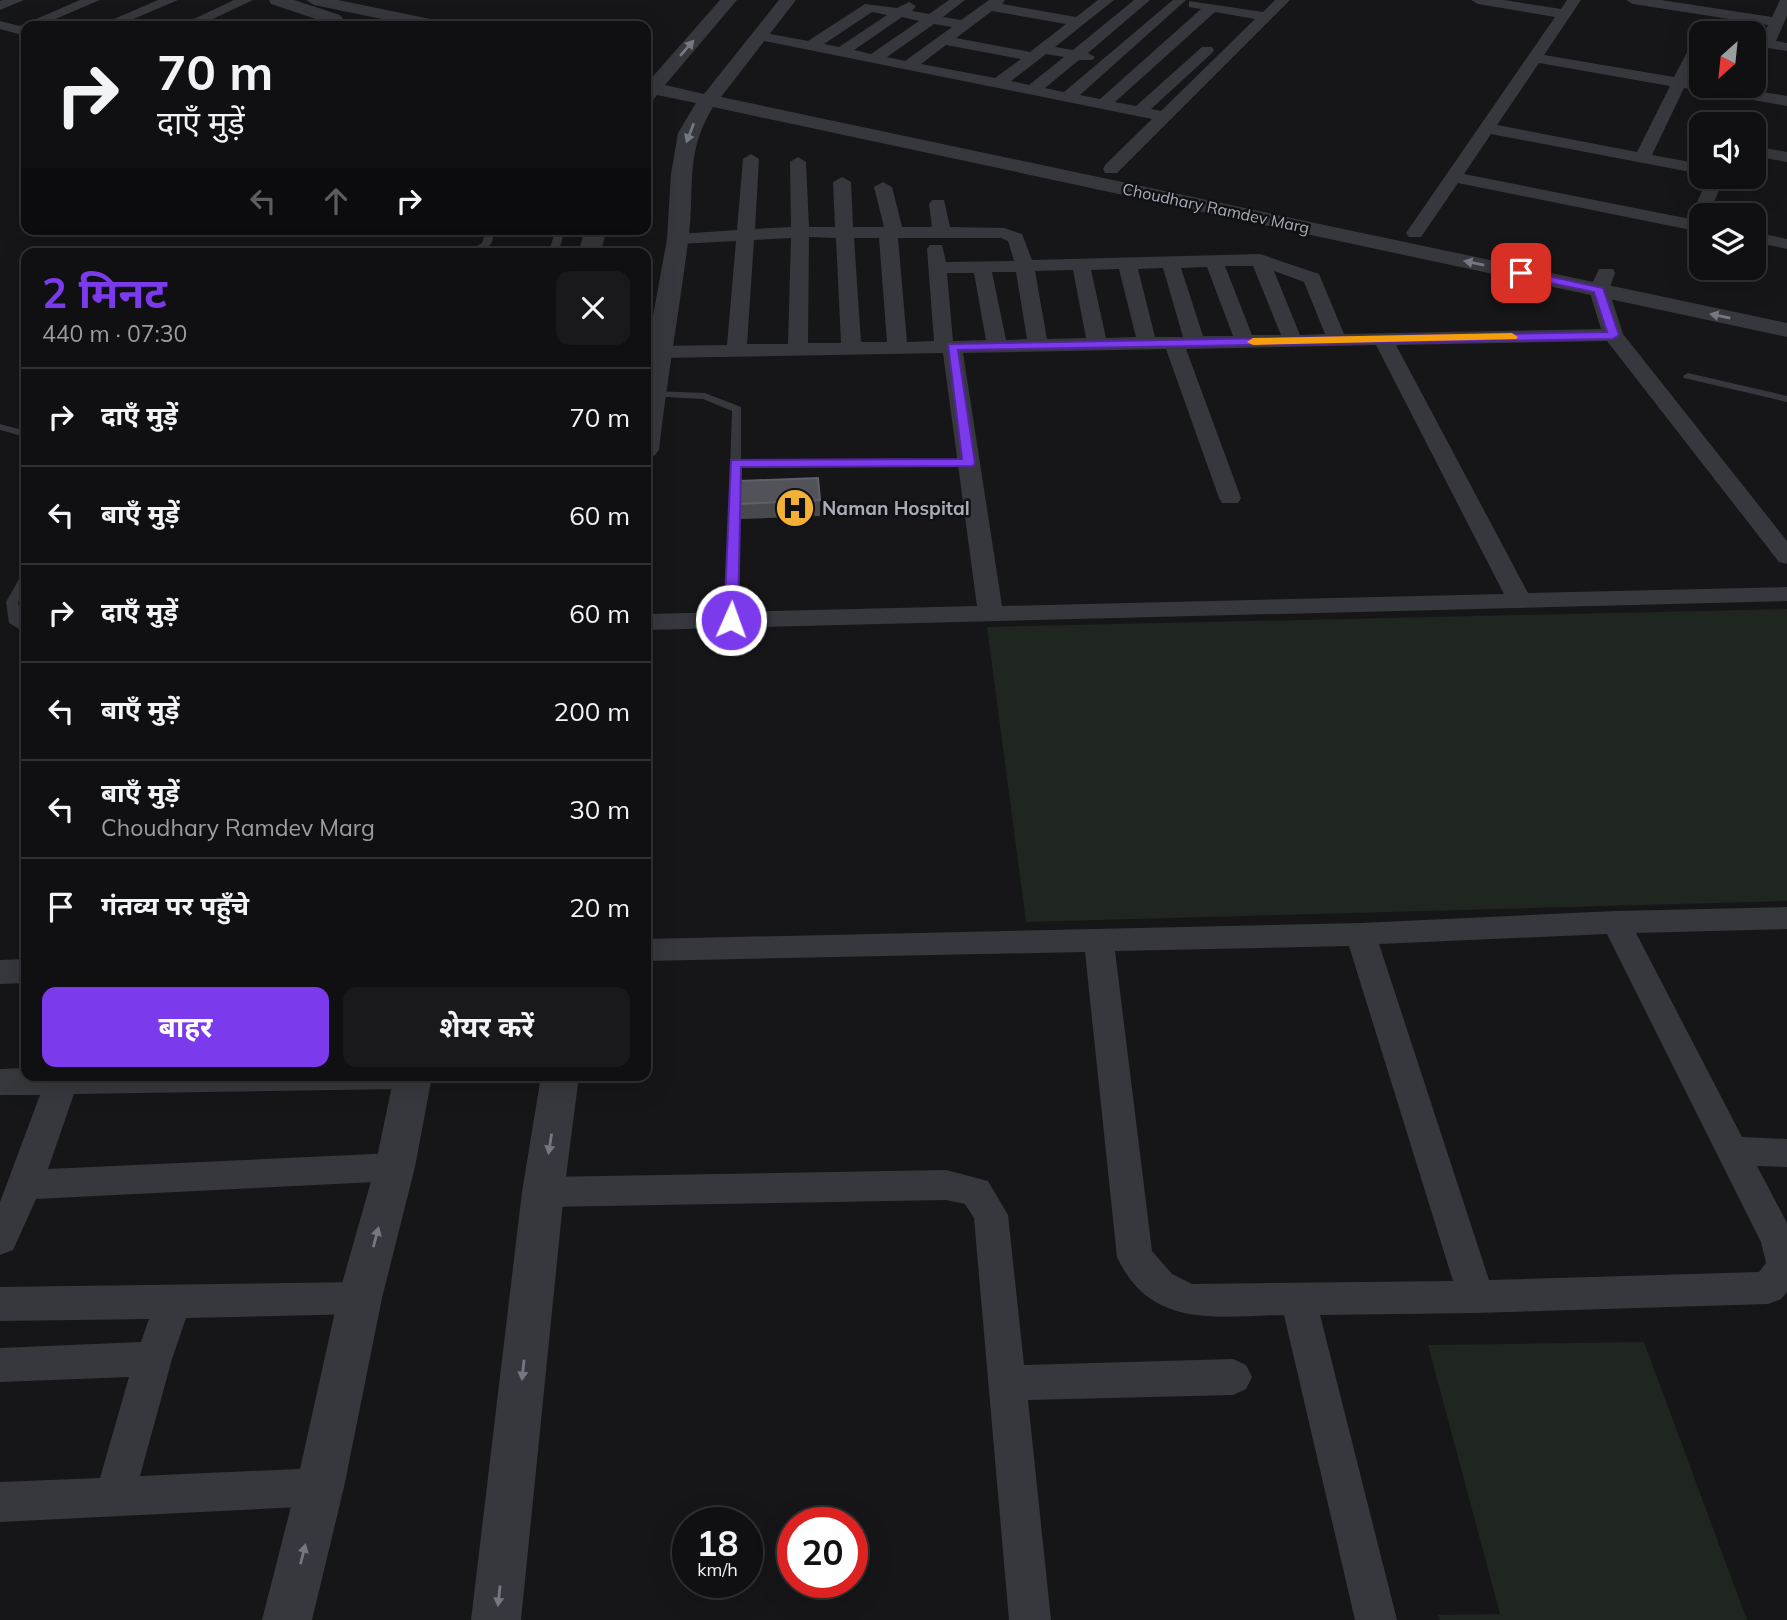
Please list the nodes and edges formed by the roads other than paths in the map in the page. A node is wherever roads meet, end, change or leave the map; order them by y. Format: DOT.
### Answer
graph roads {
  1 [pos="17,0"];
  2 [pos="93,0"];
  3 [pos="171,0"];
  4 [pos="246,0"];
  5 [pos="277,0"];
  6 [pos="314,0"];
  7 [pos="729,0"];
  8 [pos="788,0"];
  9 [pos="919,0"];
  10 [pos="958,0"];
  11 [pos="1029,0"];
  12 [pos="1143,0"];
  13 [pos="1283,0"];
  14 [pos="1478,0"];
  15 [pos="1633,0"];
  16 [pos="1787,0"];
  17 [pos="1177,1"];
  18 [pos="994,3"];
  19 [pos="876,4"];
  20 [pos="0,6"];
  21 [pos="1212,7"];
  22 [pos="1569,7"];
  23 [pos="1095,9"];
  24 [pos="900,13"];
  25 [pos="1247,13"];
  26 [pos="1714,13"];
  27 [pos="1267,17"];
  28 [pos="931,19"];
  29 [pos="43,21"];
  30 [pos="118,21"];
  31 [pos="198,21"];
  32 [pos="346,21"];
  33 [pos="416,21"];
  34 [pos="1710,21"];
  35 [pos="1776,22"];
  36 [pos="1115,23"];
  37 [pos="0,25"];
  38 [pos="962,26"];
  39 [pos="1232,27"];
  40 [pos="21,28"];
  41 [pos="1148,29"];
  42 [pos="1181,35"];
  43 [pos="760,36"];
  44 [pos="944,40"];
  45 [pos="811,46"];
  46 [pos="1787,47"];
  47 [pos="1042,50"];
  48 [pos="842,52"];
  49 [pos="927,52"];
  50 [pos="1076,55"];
  51 [pos="875,58"];
  52 [pos="1535,58"];
  53 [pos="1110,61"];
  54 [pos="1689,63"];
  55 [pos="909,65"];
  56 [pos="1144,68"];
  57 [pos="1016,70"];
  58 [pos="1179,75"];
  59 [pos="651,83"];
  60 [pos="999,83"];
  61 [pos="1679,83"];
  62 [pos="1033,90"];
  63 [pos="716,92"];
  64 [pos="1068,97"];
  65 [pos="1787,101"];
  66 [pos="1104,104"];
  67 [pos="1139,111"];
  68 [pos="1165,117"];
  69 [pos="1486,128"];
  70 [pos="1766,153"];
  71 [pos="1787,157"];
  72 [pos="1642,158"];
  73 [pos="751,159"];
  74 [pos="798,162"];
  75 [pos="1689,167"];
  76 [pos="1111,169"];
  77 [pos="1453,177"];
  78 [pos="842,181"];
  79 [pos="883,187"];
  80 [pos="938,204"];
  81 [pos="1689,224"];
  82 [pos="938,231"];
  83 [pos="844,232"];
  84 [pos="891,232"];
  85 [pos="800,233"];
  86 [pos="1415,233"];
  87 [pos="747,235"];
  88 [pos="678,239"];
  89 [pos="1766,240"];
  90 [pos="1787,244"];
  91 [pos="1260,260"];
  92 [pos="1214,261"];
  93 [pos="1170,262"];
  94 [pos="1127,264"];
  95 [pos="1081,265"];
  96 [pos="982,267"];
  97 [pos="1025,267"];
  98 [pos="938,268"];
  99 [pos="1603,282"];
  100 [pos="1787,311"];
  101 [pos="1787,330"];
  102 [pos="1613,335"];
  103 [pos="1383,339"];
  104 [pos="1337,340"];
  105 [pos="1293,341"];
  106 [pos="1245,342"];
  107 [pos="1185,343"];
  108 [pos="1097,344"];
  109 [pos="1147,344"];
  110 [pos="1038,345"];
  111 [pos="997,346"];
  112 [pos="948,347"];
  113 [pos="898,348"];
  114 [pos="851,349"];
  115 [pos="737,350"];
  116 [pos="798,350"];
  117 [pos="659,352"];
  118 [pos="1688,376"];
  119 [pos="653,394"];
  120 [pos="1787,399"];
  121 [pos="651,410"];
  122 [pos="0,427"];
  123 [pos="21,433"];
  124 [pos="735,463"];
  125 [pos="969,463"];
  126 [pos="1230,498"];
  127 [pos="1787,557"];
  128 [pos="21,586"];
  129 [pos="1787,594"];
  130 [pos="1520,600"];
  131 [pos="991,615"];
  132 [pos="731,620"];
  133 [pos="651,622"];
  134 [pos="21,626"];
  135 [pos="1787,918"];
  136 [pos="1616,922"];
  137 [pos="1361,934"];
  138 [pos="1099,940"];
  139 [pos="651,950"];
  140 [pos="21,971"];
  141 [pos="0,972"];
  142 [pos="157,1081"];
  143 [pos="412,1081"];
  144 [pos="559,1081"];
  145 [pos="0,1082"];
  146 [pos="61,1083"];
  147 [pos="1732,1151"];
  148 [pos="1787,1153"];
  149 [pos="395,1167"];
  150 [pos="25,1185"];
  151 [pos="543,1192"];
  152 [pos="0,1239"];
  153 [pos="1476,1297"];
  154 [pos="360,1298"];
  155 [pos="1298,1299"];
  156 [pos="174,1302"];
  157 [pos="0,1304"];
  158 [pos="153,1359"];
  159 [pos="0,1365"];
  160 [pos="1233,1377"];
  161 [pos="1007,1383"];
  162 [pos="320,1487"];
  163 [pos="114,1497"];
  164 [pos="0,1502"];
  165 [pos="287,1620"];
  166 [pos="496,1620"];
  167 [pos="1030,1620"];
  168 [pos="1376,1620"];
  1 -- 20 [label="street"];
  2 -- 29 [label="street"];
  3 -- 30 [label="street"];
  4 -- 31 [label="street"];
  5 -- 32 [label="street"];
  6 -- 33 [label="street"];
  59 -- 7 [label="street, one-way"];
  8 -- 43 [label="street"];
  9 -- 24 [label="street"];
  10 -- 28 [label="street"];
  11 -- 23 [label="street"];
  12 -- 36 [label="street"];
  13 -- 27 [label="street"];
  14 -- 22 [label="street"];
  15 -- 26 [label="street"];
  16 -- 35 [label="street"];
  17 -- 21 [label="street"];
  17 -- 41 [label="street"];
  18 -- 23 [label="street"];
  18 -- 38 [label="street"];
  19 -- 24 [label="street"];
  19 -- 45 [label="street"];
  21 -- 25 [label="street"];
  21 -- 42 [label="street"];
  22 -- 52 [label="street"];
  23 -- 36 [label="street"];
  23 -- 47 [label="street"];
  24 -- 28 [label="street"];
  24 -- 48 [label="street"];
  25 -- 27 [label="street"];
  25 -- 39 [label="street"];
  26 -- 34 [label="street"];
  26 -- 35 [label="street"];
  27 -- 68 [label="street"];
  28 -- 38 [label="street"];
  28 -- 51 [label="street"];
  35 -- 46 [label="street"];
  36 -- 41 [label="street"];
  36 -- 50 [label="street"];
  37 -- 40 [label="street"];
  38 -- 44 [label="street"];
  38 -- 47 [label="street"];
  41 -- 42 [label="street"];
  41 -- 53 [label="street"];
  42 -- 56 [label="street"];
  42 -- 58 [label="street"];
  43 -- 45 [label="street"];
  43 -- 63 [label="street"];
  44 -- 47 [label="street"];
  44 -- 49 [label="street"];
  45 -- 48 [label="street"];
  47 -- 50 [label="street"];
  47 -- 57 [label="street"];
  48 -- 51 [label="street"];
  49 -- 55 [label="street"];
  49 -- 57 [label="street"];
  50 -- 53 [label="street"];
  50 -- 62 [label="street"];
  51 -- 55 [label="street"];
  52 -- 61 [label="street"];
  52 -- 69 [label="street"];
  53 -- 56 [label="street"];
  53 -- 64 [label="street"];
  54 -- 61 [label="street"];
  55 -- 60 [label="street"];
  56 -- 58 [label="street"];
  56 -- 66 [label="street"];
  57 -- 60 [label="street"];
  58 -- 67 [label="street"];
  59 -- 63 [label="street, Choudhary Ramdev Marg"];
  60 -- 62 [label="street"];
  61 -- 65 [label="street"];
  61 -- 72 [label="street"];
  62 -- 64 [label="street"];
  63 -- 76 [label="street"];
  63 -- 88 [label="street, one-way"];
  99 -- 63 [label="street, Choudhary Ramdev Marg, one-way"];
  64 -- 66 [label="street"];
  66 -- 67 [label="street"];
  67 -- 68 [label="street"];
  68 -- 76 [label="street"];
  69 -- 72 [label="street"];
  69 -- 77 [label="street"];
  70 -- 71 [label="street"];
  72 -- 75 [label="street"];
  73 -- 87 [label="street"];
  74 -- 85 [label="street"];
  76 -- 86 [label="street"];
  77 -- 81 [label="street"];
  77 -- 86 [label="street"];
  78 -- 83 [label="street"];
  79 -- 84 [label="street"];
  80 -- 82 [label="street"];
  82 -- 84 [label="street"];
  82 -- 97 [label="street"];
  82 -- 98 [label="street"];
  83 -- 84 [label="street"];
  83 -- 85 [label="street"];
  83 -- 114 [label="street"];
  84 -- 113 [label="street"];
  85 -- 87 [label="street"];
  85 -- 116 [label="street"];
  86 -- 99 [label="street"];
  87 -- 88 [label="street"];
  87 -- 115 [label="street"];
  88 -- 117 [label="street"];
  89 -- 90 [label="street"];
  91 -- 92 [label="street"];
  91 -- 104 [label="street"];
  91 -- 105 [label="street"];
  92 -- 93 [label="street"];
  92 -- 106 [label="street"];
  93 -- 94 [label="street"];
  93 -- 107 [label="street"];
  94 -- 95 [label="street"];
  94 -- 109 [label="street"];
  95 -- 97 [label="street"];
  95 -- 108 [label="street"];
  96 -- 97 [label="street"];
  96 -- 98 [label="street"];
  96 -- 111 [label="street"];
  97 -- 110 [label="street"];
  98 -- 112 [label="street"];
  99 -- 100 [label="street"];
  101 -- 99 [label="street, Choudhary Ramdev Marg, one-way"];
  99 -- 102 [label="street"];
  102 -- 103 [label="street"];
  102 -- 127 [label="street"];
  103 -- 104 [label="street"];
  103 -- 130 [label="street"];
  104 -- 105 [label="street"];
  105 -- 106 [label="street"];
  106 -- 107 [label="street"];
  107 -- 109 [label="street"];
  107 -- 126 [label="street"];
  108 -- 109 [label="street"];
  108 -- 110 [label="street"];
  110 -- 111 [label="street"];
  111 -- 112 [label="street"];
  112 -- 113 [label="street"];
  112 -- 125 [label="street"];
  113 -- 114 [label="street"];
  114 -- 116 [label="street"];
  115 -- 116 [label="street"];
  115 -- 117 [label="street"];
  117 -- 119 [label="street"];
  118 -- 120 [label="lane"];
  119 -- 121 [label="street"];
  119 -- 124 [label="lane"];
  122 -- 123 [label="lane"];
  124 -- 125 [label="lane"];
  124 -- 132 [label="lane"];
  125 -- 131 [label="street"];
  128 -- 134 [label="lane"];
  129 -- 130 [label="street"];
  130 -- 131 [label="street"];
  131 -- 132 [label="street"];
  132 -- 133 [label="street"];
  135 -- 136 [label="street"];
  136 -- 137 [label="street"];
  136 -- 147 [label="street"];
  137 -- 138 [label="street"];
  137 -- 153 [label="street"];
  138 -- 139 [label="street"];
  138 -- 155 [label="street"];
  140 -- 141 [label="street"];
  142 -- 146 [label="street"];
  143 -- 149 [label="street"];
  144 -- 151 [label="street, one-way"];
  145 -- 146 [label="street"];
  146 -- 150 [label="street"];
  147 -- 148 [label="street"];
  147 -- 153 [label="street"];
  149 -- 150 [label="street"];
  154 -- 149 [label="street, one-way"];
  150 -- 152 [label="street"];
  151 -- 161 [label="street"];
  151 -- 166 [label="street, one-way"];
  153 -- 155 [label="street"];
  154 -- 156 [label="street"];
  154 -- 162 [label="street"];
  155 -- 168 [label="street"];
  156 -- 157 [label="street"];
  156 -- 158 [label="street"];
  158 -- 159 [label="street"];
  158 -- 163 [label="street"];
  160 -- 161 [label="street"];
  161 -- 167 [label="street"];
  162 -- 163 [label="street"];
  165 -- 162 [label="street, one-way"];
  163 -- 164 [label="street"];
}
